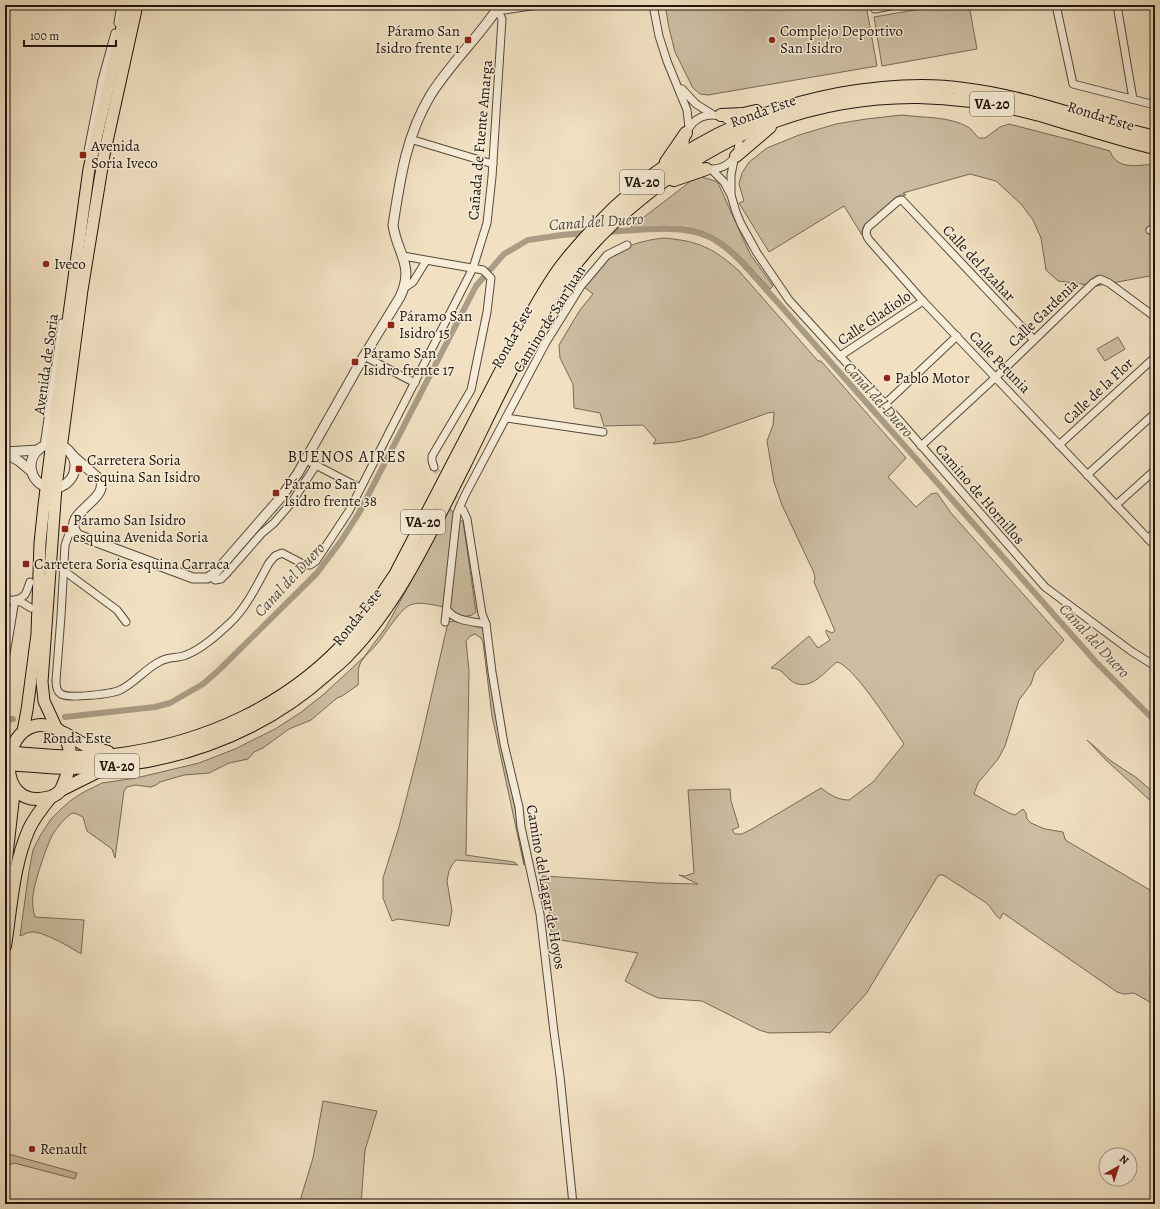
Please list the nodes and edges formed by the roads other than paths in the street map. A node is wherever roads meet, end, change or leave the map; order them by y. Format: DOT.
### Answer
graph roads {
  1 [pos="121,5"];
  2 [pos="127,5"];
  3 [pos="137,5"];
  4 [pos="531,5"];
  5 [pos="653,5"];
  6 [pos="874,5"];
  7 [pos="895,5"];
  8 [pos="1056,5"];
  9 [pos="1117,5"];
  10 [pos="498,7"];
  11 [pos="676,82"];
  12 [pos="1133,99"];
  13 [pos="1155,105"];
  14 [pos="717,114"];
  15 [pos="778,114"];
  16 [pos="687,131"];
  17 [pos="737,131"];
  18 [pos="1155,137"];
  19 [pos="410,139"];
  20 [pos="1155,148"];
  21 [pos="689,156"];
  22 [pos="735,158"];
  23 [pos="493,164"];
  24 [pos="709,170"];
  25 [pos="664,173"];
  26 [pos="731,195"];
  27 [pos="905,203"];
  28 [pos="626,245"];
  29 [pos="584,246"];
  30 [pos="403,256"];
  31 [pos="426,261"];
  32 [pos="474,268"];
  33 [pos="404,288"];
  34 [pos="923,301"];
  35 [pos="1155,317"];
  36 [pos="957,336"];
  37 [pos="1034,340"];
  38 [pos="364,356"];
  39 [pos="840,356"];
  40 [pos="1155,357"];
  41 [pos="996,377"];
  42 [pos="415,383"];
  43 [pos="885,404"];
  44 [pos="1155,413"];
  45 [pos="506,418"];
  46 [pos="603,432"];
  47 [pos="1060,445"];
  48 [pos="49,446"];
  49 [pos="921,446"];
  50 [pos="5,452"];
  51 [pos="72,454"];
  52 [pos="306,460"];
  53 [pos="316,465"];
  54 [pos="434,467"];
  55 [pos="1155,470"];
  56 [pos="32,472"];
  57 [pos="94,474"];
  58 [pos="1088,475"];
  59 [pos="71,479"];
  60 [pos="51,487"];
  61 [pos="360,488"];
  62 [pos="1116,506"];
  63 [pos="463,510"];
  64 [pos="75,531"];
  65 [pos="1155,532"];
  66 [pos="1148,539"];
  67 [pos="1155,546"];
  68 [pos="64,570"];
  69 [pos="210,576"];
  70 [pos="30,582"];
  71 [pos="5,599"];
  72 [pos="15,600"];
  73 [pos="31,608"];
  74 [pos="447,610"];
  75 [pos="126,622"];
  76 [pos="445,622"];
  77 [pos="486,624"];
  78 [pos="5,660"];
  79 [pos="1155,666"];
  80 [pos="60,730"];
  81 [pos="20,734"];
  82 [pos="7,755"];
  83 [pos="113,755"];
  84 [pos="70,762"];
  85 [pos="107,767"];
  86 [pos="10,785"];
  87 [pos="61,790"];
  88 [pos="50,798"];
  89 [pos="5,868"];
  90 [pos="5,946"];
  91 [pos="573,1204"];
  1 -- 48 [label="street, Avenida de Soria"];
  2 -- 48 [label="main road, Avenida de Soria"];
  3 -- 48 [label="main road, Avenida de Soria"];
  4 -- 10 [label="street"];
  5 -- 11 [label="street"];
  6 -- 7 [label="street"];
  8 -- 12 [label="street"];
  9 -- 12 [label="street"];
  10 -- 19 [label="street"];
  10 -- 23 [label="street, Cañada de Fuente Amarga"];
  11 -- 14 [label="street"];
  11 -- 16 [label="street"];
  12 -- 13 [label="street"];
  14 -- 15 [label="highway"];
  14 -- 16 [label="street"];
  14 -- 17 [label="street"];
  15 -- 17 [label="highway, Ronda Este / VA-20"];
  15 -- 18 [label="highway, Ronda Este / VA-20"];
  15 -- 20 [label="highway, Ronda Este / VA-20"];
  15 -- 22 [label="highway"];
  16 -- 21 [label="street"];
  16 -- 25 [label="highway"];
  17 -- 21 [label="highway, Ronda Este / VA-20"];
  17 -- 22 [label="street, Camino de Hornillos"];
  19 -- 23 [label="street"];
  19 -- 30 [label="street"];
  21 -- 24 [label="street, Camino de Hornillos"];
  21 -- 25 [label="highway, Ronda Este / VA-20"];
  22 -- 24 [label="street"];
  22 -- 26 [label="street, Camino de Hornillos"];
  23 -- 32 [label="street, Cañada de Fuente Amarga"];
  24 -- 25 [label="highway"];
  24 -- 26 [label="street, Camino de Hornillos"];
  25 -- 29 [label="highway, Ronda Este / VA-20"];
  26 -- 39 [label="street, Camino de Hornillos"];
  27 -- 34 [label="street, Calle Petunia"];
  27 -- 37 [label="street, Calle del Azahar"];
  28 -- 45 [label="street, Camino de San Juan"];
  29 -- 83 [label="highway, Ronda Este / VA-20"];
  29 -- 85 [label="highway, Ronda Este / VA-20"];
  30 -- 31 [label="street"];
  30 -- 33 [label="street"];
  31 -- 32 [label="street"];
  31 -- 33 [label="street"];
  32 -- 42 [label="street, Cañada de Fuente Amarga"];
  32 -- 54 [label="street"];
  33 -- 38 [label="street"];
  34 -- 36 [label="street, Calle Petunia"];
  34 -- 39 [label="street, Calle Gladiolo"];
  35 -- 37 [label="street, Calle Gardenia"];
  36 -- 41 [label="street, Calle Petunia"];
  36 -- 43 [label="street"];
  37 -- 41 [label="street, Calle Gardenia"];
  38 -- 42 [label="street"];
  38 -- 52 [label="street"];
  39 -- 43 [label="street, Camino de Hornillos"];
  40 -- 47 [label="street, Calle de la Flor"];
  41 -- 47 [label="street, Calle Petunia"];
  41 -- 49 [label="street, Calle Gardenia"];
  42 -- 61 [label="street, Cañada de Fuente Amarga"];
  43 -- 49 [label="street, Camino de Hornillos"];
  44 -- 58 [label="street"];
  45 -- 46 [label="street"];
  45 -- 74 [label="street, Camino de San Juan"];
  47 -- 58 [label="street, Calle Petunia"];
  48 -- 50 [label="street"];
  48 -- 51 [label="street"];
  48 -- 56 [label="street"];
  48 -- 60 [label="main road, Avenida de Soria"];
  49 -- 79 [label="street, Camino de Hornillos"];
  50 -- 56 [label="street"];
  51 -- 57 [label="street"];
  51 -- 59 [label="street"];
  52 -- 53 [label="street"];
  52 -- 69 [label="street"];
  53 -- 61 [label="street"];
  53 -- 69 [label="street"];
  55 -- 62 [label="street"];
  56 -- 60 [label="street"];
  57 -- 59 [label="street"];
  57 -- 64 [label="street"];
  58 -- 62 [label="street, Calle Petunia"];
  59 -- 60 [label="street"];
  60 -- 80 [label="main road, Avenida de Soria"];
  60 -- 81 [label="main road, Avenida de Soria"];
  61 -- 68 [label="street, Cañada de Fuente Amarga"];
  62 -- 66 [label="street, Calle Petunia"];
  63 -- 77 [label="street, Camino del Lagar de Hoyos"];
  64 -- 68 [label="street, Cañada de Fuente Amarga"];
  64 -- 69 [label="street"];
  65 -- 66 [label="street"];
  66 -- 67 [label="street, Calle Petunia"];
  68 -- 75 [label="street"];
  70 -- 72 [label="street"];
  71 -- 72 [label="street"];
  72 -- 73 [label="street"];
  72 -- 78 [label="street"];
  74 -- 76 [label="street, Camino de San Juan"];
  74 -- 77 [label="street"];
  77 -- 91 [label="street, Camino del Lagar de Hoyos"];
  80 -- 81 [label="highway"];
  80 -- 83 [label="highway"];
  80 -- 84 [label="highway"];
  81 -- 82 [label="highway"];
  82 -- 84 [label="highway, Ronda Este / VA-20"];
  82 -- 86 [label="highway"];
  83 -- 84 [label="highway, Ronda Este / VA-20"];
  84 -- 85 [label="highway, Ronda Este / VA-20"];
  84 -- 87 [label="highway"];
  85 -- 87 [label="highway"];
  86 -- 88 [label="highway"];
  86 -- 89 [label="highway"];
  87 -- 88 [label="highway"];
  88 -- 90 [label="highway"];
}
